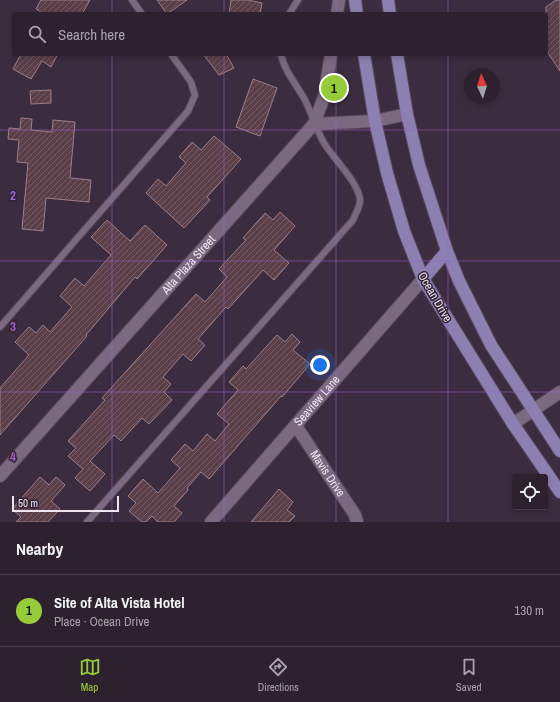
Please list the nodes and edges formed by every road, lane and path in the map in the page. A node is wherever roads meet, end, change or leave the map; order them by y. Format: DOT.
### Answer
graph roads {
  1 [pos="132,0"];
  2 [pos="298,0"];
  3 [pos="339,0"];
  4 [pos="355,0"];
  5 [pos="388,0"];
  6 [pos="141,12"];
  7 [pos="290,12"];
  8 [pos="337,12"];
  9 [pos="357,12"];
  10 [pos="390,12"];
  11 [pos="172,56"];
  12 [pos="281,56"];
  13 [pos="331,56"];
  14 [pos="364,56"];
  15 [pos="397,56"];
  16 [pos="407,114"];
  17 [pos="375,120"];
  18 [pos="314,124"];
  19 [pos="446,250"];
  20 [pos="423,279"];
  21 [pos="0,327"];
  22 [pos="560,392"];
  23 [pos="532,410"];
  24 [pos="512,424"];
  25 [pos="296,426"];
  26 [pos="560,451"];
  27 [pos="0,476"];
  28 [pos="560,492"];
  29 [pos="87,522"];
  30 [pos="211,522"];
  31 [pos="357,522"];
  1 -- 6 [label="lane"];
  2 -- 7 [label="lane"];
  3 -- 8 [label="street"];
  4 -- 9 [label="main road"];
  5 -- 10 [label="main road"];
  11 -- 21 [label="lane"];
  12 -- 18 [label="lane"];
  13 -- 18 [label="street"];
  14 -- 17 [label="main road, Ocean Drive"];
  15 -- 16 [label="main road"];
  16 -- 17 [label="street"];
  16 -- 19 [label="main road"];
  17 -- 18 [label="street"];
  17 -- 20 [label="main road, Ocean Drive"];
  18 -- 27 [label="street, Alta Plaza Street"];
  18 -- 29 [label="lane"];
  19 -- 20 [label="main road"];
  19 -- 23 [label="main road"];
  20 -- 24 [label="main road, Ocean Drive"];
  20 -- 25 [label="street, Seaview Lane"];
  22 -- 23 [label="street"];
  23 -- 24 [label="street"];
  23 -- 26 [label="main road"];
  24 -- 28 [label="main road, Ocean Drive"];
  25 -- 30 [label="street, Seaview Lane"];
  25 -- 31 [label="street, Mavis Drive"];
}
